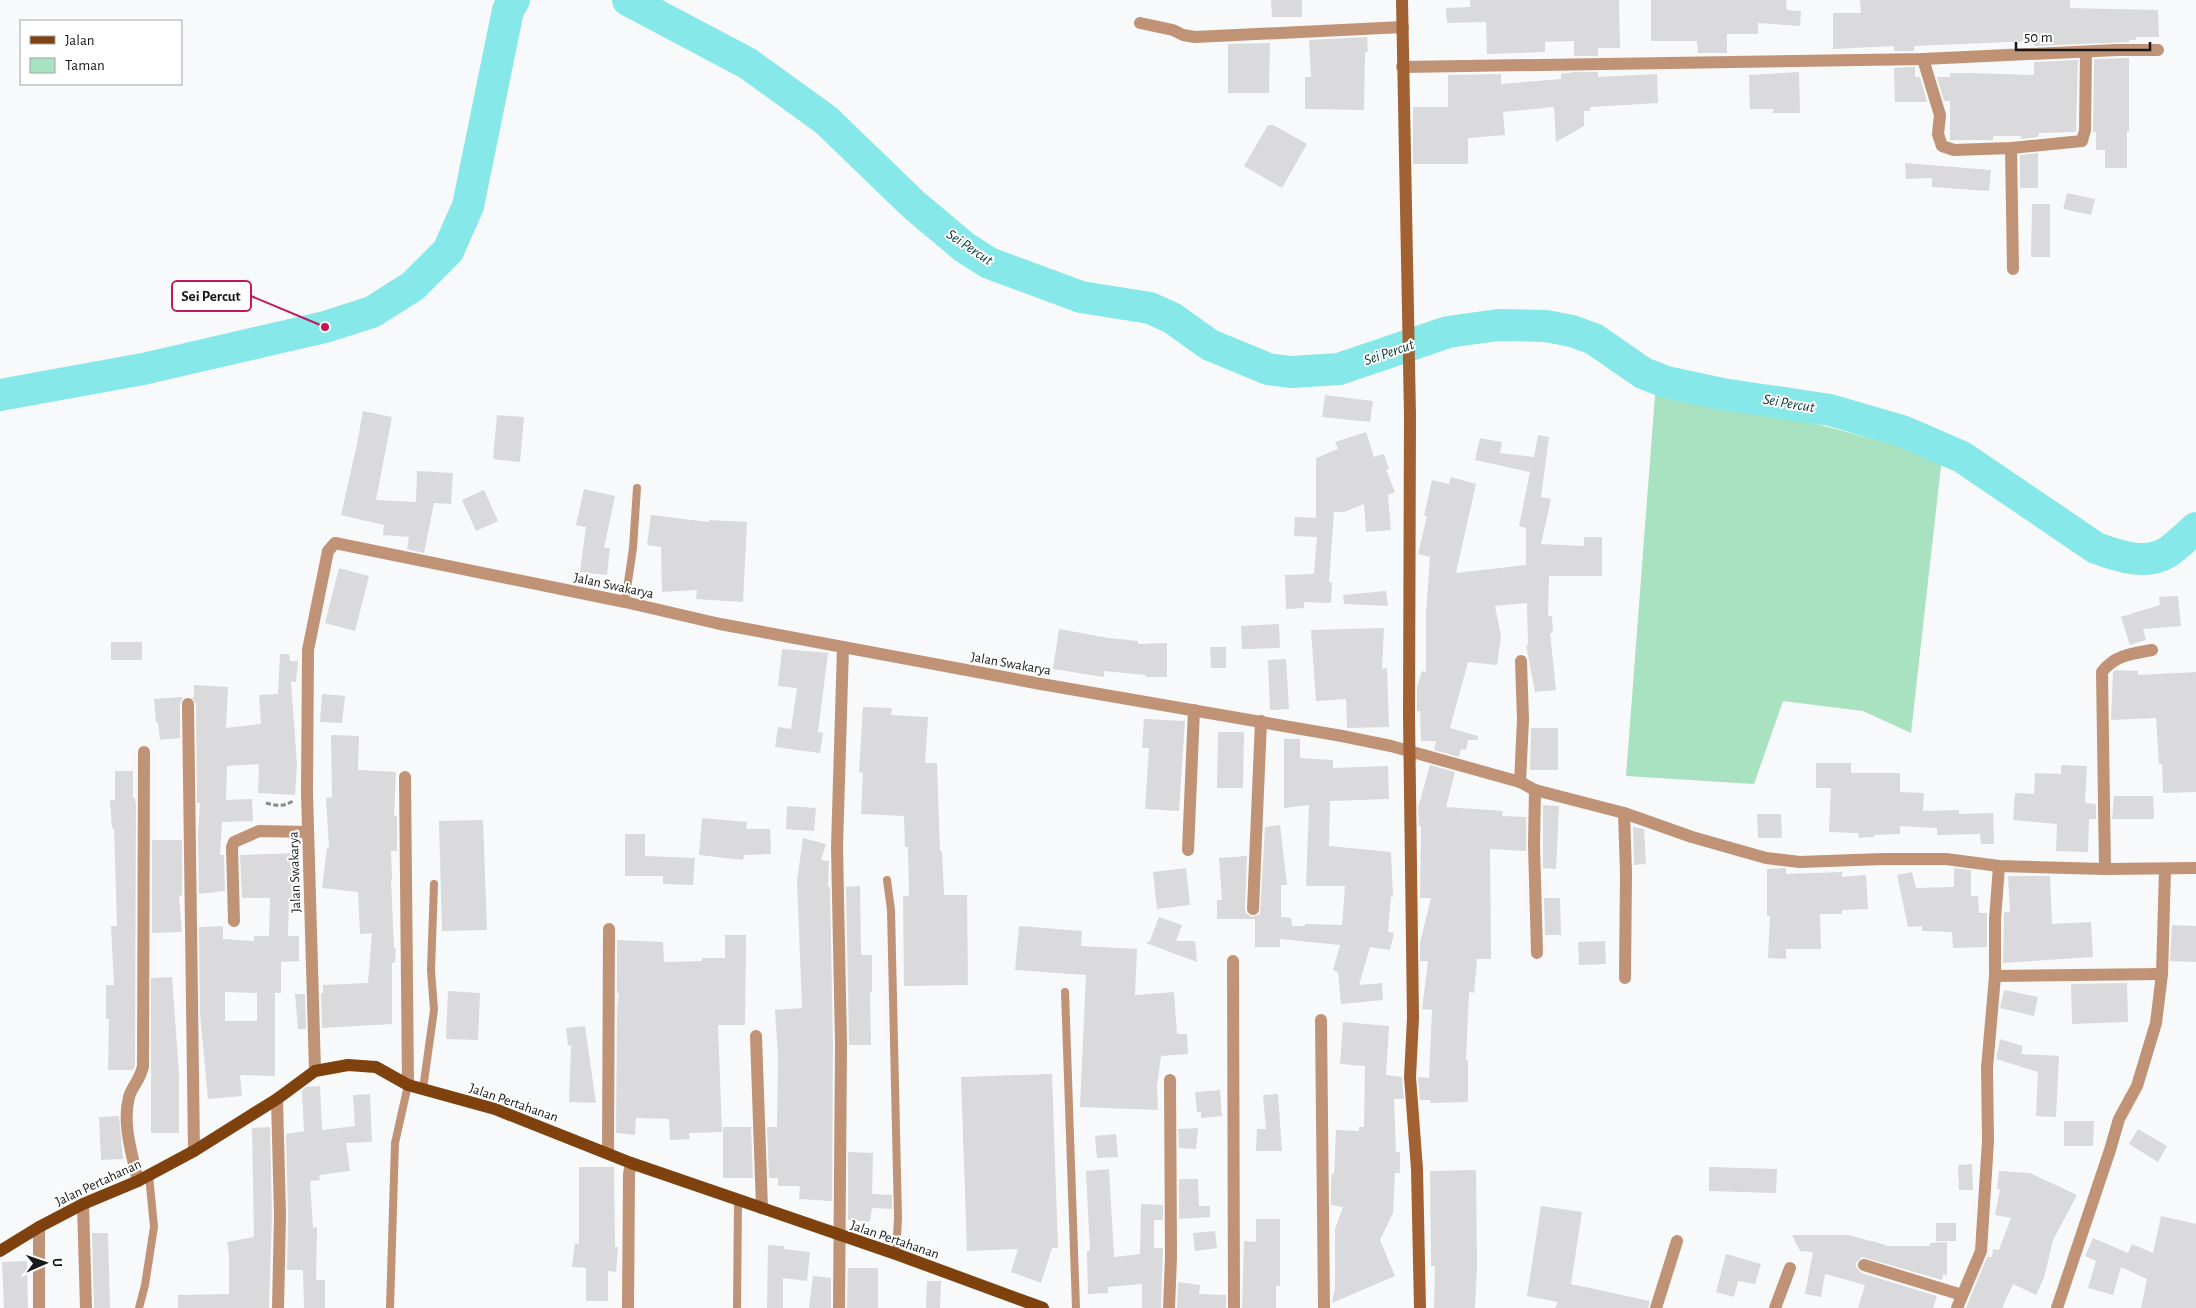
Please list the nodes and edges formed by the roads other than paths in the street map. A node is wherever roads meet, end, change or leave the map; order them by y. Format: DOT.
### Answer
graph roads {
  1 [pos="1402,0"];
  2 [pos="1140,23"];
  3 [pos="1402,27"];
  4 [pos="2158,50"];
  5 [pos="2086,52"];
  6 [pos="1923,59"];
  7 [pos="1402,67"];
  8 [pos="2011,148"];
  9 [pos="2013,269"];
  10 [pos="638,488"];
  11 [pos="625,602"];
  12 [pos="843,647"];
  13 [pos="2152,650"];
  14 [pos="1521,661"];
  15 [pos="188,704"];
  16 [pos="1194,710"];
  17 [pos="1261,721"];
  18 [pos="144,752"];
  19 [pos="1410,752"];
  20 [pos="405,777"];
  21 [pos="1520,782"];
  22 [pos="1535,790"];
  23 [pos="1624,813"];
  24 [pos="308,832"];
  25 [pos="1188,850"];
  26 [pos="1999,866"];
  27 [pos="2196,868"];
  28 [pos="2106,870"];
  29 [pos="2165,870"];
  30 [pos="887,880"];
  31 [pos="434,884"];
  32 [pos="1253,909"];
  33 [pos="234,921"];
  34 [pos="609,929"];
  35 [pos="1537,953"];
  36 [pos="1233,961"];
  37 [pos="2162,974"];
  38 [pos="1995,976"];
  39 [pos="1625,978"];
  40 [pos="1065,992"];
  41 [pos="1321,1020"];
  42 [pos="756,1036"];
  43 [pos="315,1071"];
  44 [pos="1170,1080"];
  45 [pos="408,1084"];
  46 [pos="423,1088"];
  47 [pos="277,1099"];
  48 [pos="194,1151"];
  49 [pos="608,1152"];
  50 [pos="631,1163"];
  51 [pos="143,1178"];
  52 [pos="738,1199"];
  53 [pos="83,1204"];
  54 [pos="762,1208"];
  55 [pos="39,1227"];
  56 [pos="840,1235"];
  57 [pos="1677,1241"];
  58 [pos="0,1251"];
  59 [pos="896,1254"];
  60 [pos="1864,1266"];
  61 [pos="1790,1268"];
  62 [pos="1962,1294"];
  63 [pos="39,1308"];
  64 [pos="86,1308"];
  65 [pos="140,1308"];
  66 [pos="278,1308"];
  67 [pos="390,1308"];
  68 [pos="628,1308"];
  69 [pos="737,1308"];
  70 [pos="839,1308"];
  71 [pos="1043,1308"];
  72 [pos="1076,1308"];
  73 [pos="1169,1308"];
  74 [pos="1234,1308"];
  75 [pos="1324,1308"];
  76 [pos="1420,1308"];
  77 [pos="1656,1308"];
  78 [pos="1775,1308"];
  79 [pos="1956,1308"];
  80 [pos="2057,1308"];
  1 -- 3 [label="street"];
  2 -- 3 [label="street"];
  3 -- 7 [label="street"];
  4 -- 5 [label="street"];
  5 -- 6 [label="street"];
  5 -- 8 [label="street"];
  6 -- 7 [label="street"];
  6 -- 8 [label="street"];
  7 -- 19 [label="street"];
  8 -- 9 [label="street"];
  10 -- 11 [label="lane"];
  11 -- 12 [label="street, Jalan Swakarya"];
  11 -- 24 [label="street, Jalan Swakarya"];
  12 -- 16 [label="street, Jalan Swakarya"];
  12 -- 56 [label="street"];
  13 -- 28 [label="street"];
  14 -- 21 [label="street"];
  15 -- 48 [label="street"];
  16 -- 17 [label="street, Jalan Swakarya"];
  16 -- 25 [label="street"];
  17 -- 19 [label="street, Jalan Swakarya"];
  17 -- 32 [label="street"];
  18 -- 51 [label="street"];
  19 -- 21 [label="street, Jalan Swakarya"];
  19 -- 76 [label="street"];
  20 -- 45 [label="street"];
  21 -- 22 [label="street, Jalan Swakarya"];
  22 -- 23 [label="street, Jalan Swakarya"];
  22 -- 35 [label="street"];
  23 -- 26 [label="street, Jalan Swakarya"];
  23 -- 39 [label="street"];
  24 -- 33 [label="street"];
  24 -- 43 [label="street, Jalan Swakarya"];
  26 -- 28 [label="street, Jalan Swakarya"];
  26 -- 38 [label="street"];
  27 -- 29 [label="street, Jalan Swakarya"];
  28 -- 29 [label="street, Jalan Swakarya"];
  29 -- 37 [label="street"];
  30 -- 59 [label="lane"];
  31 -- 46 [label="lane"];
  34 -- 49 [label="street"];
  36 -- 74 [label="street"];
  37 -- 38 [label="street"];
  37 -- 80 [label="street"];
  38 -- 62 [label="street"];
  40 -- 72 [label="lane"];
  41 -- 75 [label="street"];
  42 -- 54 [label="street"];
  43 -- 45 [label="main road, Jalan Pertahanan"];
  43 -- 47 [label="main road, Jalan Pertahanan"];
  44 -- 73 [label="street"];
  45 -- 46 [label="main road, Jalan Pertahanan"];
  45 -- 67 [label="lane"];
  46 -- 49 [label="main road, Jalan Pertahanan"];
  47 -- 48 [label="main road, Jalan Pertahanan"];
  47 -- 66 [label="street"];
  48 -- 51 [label="main road, Jalan Pertahanan"];
  49 -- 50 [label="main road, Jalan Pertahanan"];
  50 -- 52 [label="main road, Jalan Pertahanan"];
  50 -- 68 [label="street"];
  51 -- 53 [label="main road, Jalan Pertahanan"];
  51 -- 65 [label="lane"];
  52 -- 54 [label="main road, Jalan Pertahanan"];
  52 -- 69 [label="lane"];
  53 -- 55 [label="main road, Jalan Pertahanan"];
  53 -- 64 [label="street"];
  54 -- 56 [label="main road, Jalan Pertahanan"];
  55 -- 58 [label="main road, Jalan Pertahanan"];
  55 -- 63 [label="street"];
  56 -- 59 [label="main road, Jalan Pertahanan"];
  56 -- 70 [label="street"];
  57 -- 77 [label="street"];
  59 -- 71 [label="main road, Jalan Pertahanan"];
  60 -- 62 [label="street"];
  61 -- 78 [label="street"];
  62 -- 79 [label="street"];
}
